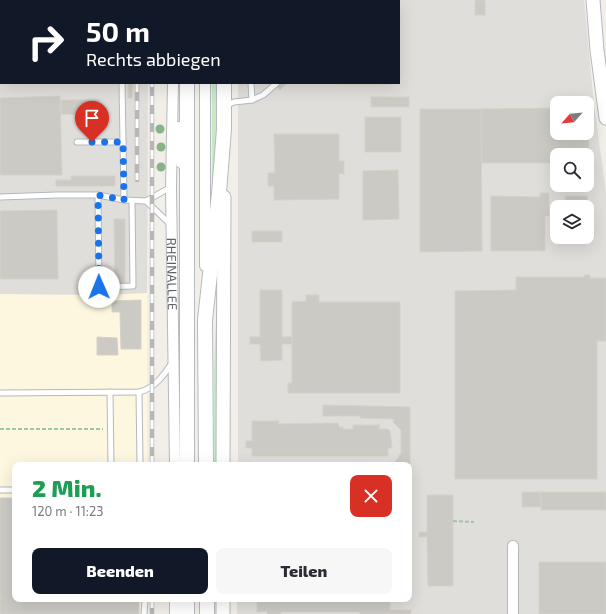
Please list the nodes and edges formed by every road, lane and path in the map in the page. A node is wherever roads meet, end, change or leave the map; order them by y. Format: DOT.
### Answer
graph roads {
  1 [pos="593,0"];
  2 [pos="122,84"];
  3 [pos="173,84"];
  4 [pos="173,84"];
  5 [pos="187,84"];
  6 [pos="205,84"];
  7 [pos="224,84"];
  8 [pos="251,84"];
  9 [pos="276,84"];
  10 [pos="252,100"];
  11 [pos="224,107"];
  12 [pos="606,118"];
  13 [pos="224,129"];
  14 [pos="77,142"];
  15 [pos="123,142"];
  16 [pos="171,187"];
  17 [pos="98,195"];
  18 [pos="0,197"];
  19 [pos="124,200"];
  20 [pos="132,201"];
  21 [pos="146,201"];
  22 [pos="187,213"];
  23 [pos="173,227"];
  24 [pos="206,320"];
  25 [pos="174,361"];
  26 [pos="0,392"];
  27 [pos="110,392"];
  28 [pos="139,392"];
  29 [pos="0,429"];
  30 [pos="111,429"];
  31 [pos="111,462"];
  32 [pos="140,462"];
  33 [pos="175,462"];
  34 [pos="187,462"];
  35 [pos="206,462"];
  36 [pos="223,462"];
  37 [pos="0,490"];
  38 [pos="12,490"];
  39 [pos="453,521"];
  40 [pos="474,522"];
  41 [pos="513,546"];
  42 [pos="144,602"];
  43 [pos="175,602"];
  44 [pos="187,602"];
  45 [pos="207,602"];
  46 [pos="223,602"];
  47 [pos="144,614"];
  48 [pos="175,614"];
  49 [pos="187,614"];
  50 [pos="207,614"];
  51 [pos="223,614"];
  52 [pos="513,614"];
  1 -- 12 [label="street"];
  2 -- 15 [label="lane"];
  3 -- 16 [label="street, RHEINALLEE"];
  4 -- 22 [label="street, RHEINALLEE"];
  5 -- 22 [label="main road, RHEINALLEE"];
  6 -- 24 [label="street"];
  7 -- 11 [label="main road"];
  8 -- 10 [label="lane"];
  9 -- 10 [label="lane"];
  10 -- 11 [label="lane"];
  11 -- 13 [label="main road"];
  13 -- 24 [label="main road"];
  13 -- 36 [label="street"];
  14 -- 15 [label="lane"];
  15 -- 19 [label="lane"];
  16 -- 21 [label="lane"];
  16 -- 23 [label="street, RHEINALLEE"];
  17 -- 18 [label="lane"];
  17 -- 19 [label="lane"];
  17 -- 20 [label="lane"];
  19 -- 20 [label="lane"];
  20 -- 21 [label="lane"];
  21 -- 23 [label="lane"];
  22 -- 34 [label="main road, RHEINALLEE"];
  23 -- 25 [label="street, RHEINALLEE"];
  24 -- 35 [label="main road"];
  25 -- 28 [label="lane"];
  25 -- 33 [label="street, RHEINALLEE"];
  26 -- 27 [label="lane"];
  27 -- 28 [label="lane"];
  27 -- 30 [label="lane"];
  28 -- 32 [label="lane"];
  29 -- 30 [label="path"];
  30 -- 31 [label="lane"];
  37 -- 38 [label="lane"];
  39 -- 40 [label="path"];
  41 -- 52 [label="street"];
  42 -- 47 [label="lane"];
  43 -- 48 [label="street"];
  44 -- 49 [label="main road"];
  45 -- 50 [label="main road"];
  46 -- 51 [label="street"];
}
